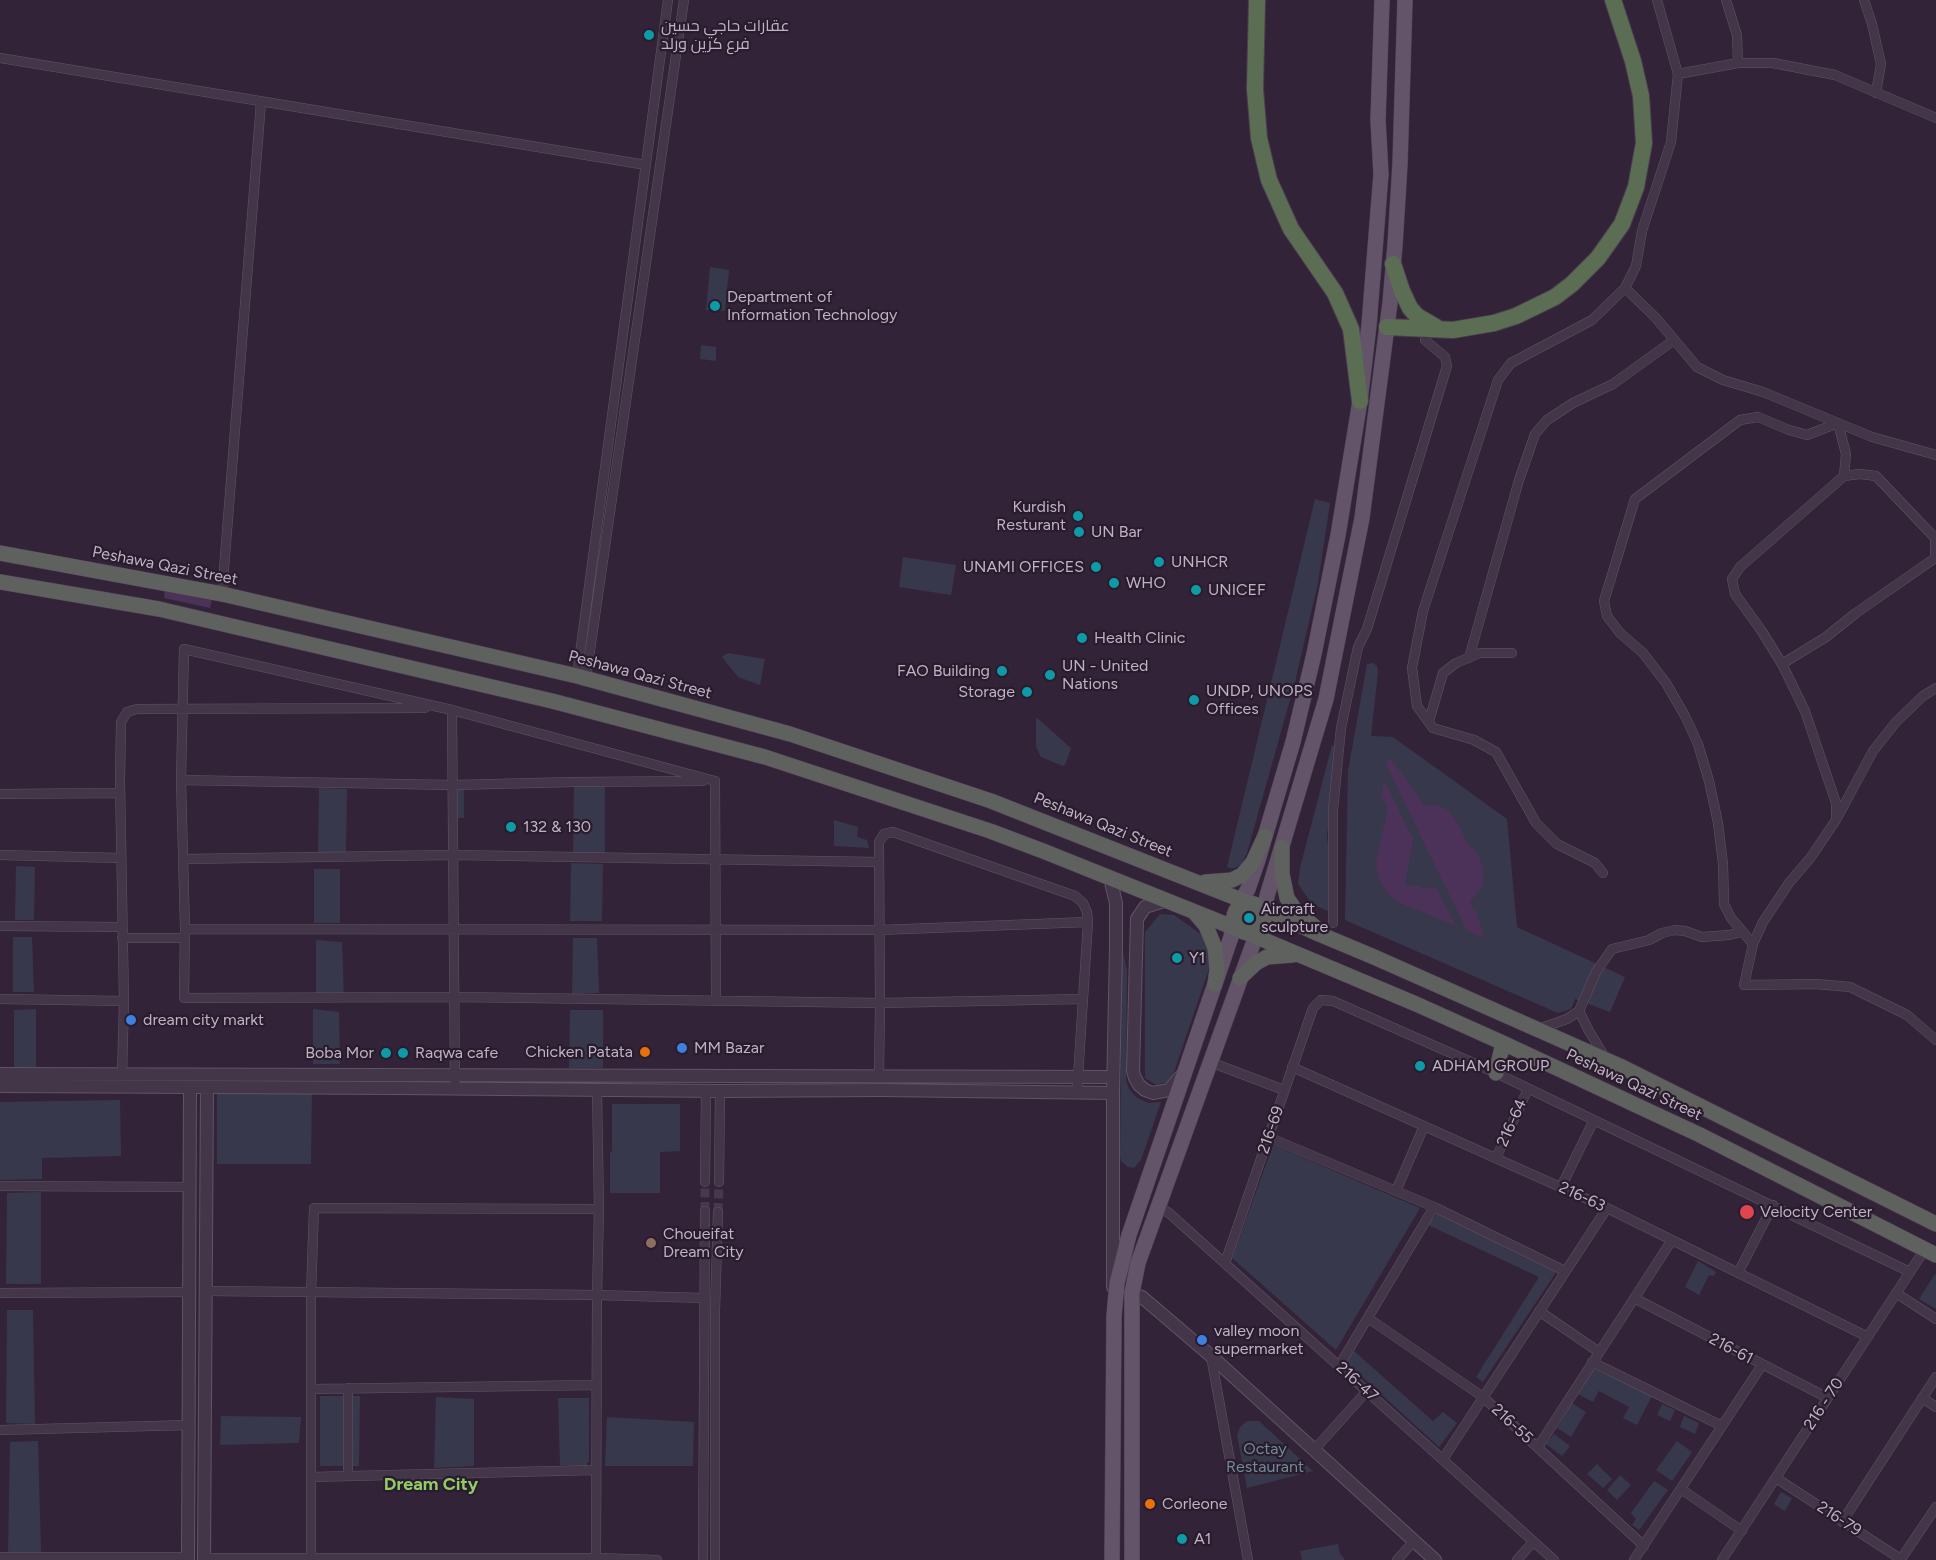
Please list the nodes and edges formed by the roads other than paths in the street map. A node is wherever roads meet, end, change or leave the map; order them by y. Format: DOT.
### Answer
graph roads {
  1 [pos="668,0"];
  2 [pos="684,0"];
  3 [pos="1257,0"];
  4 [pos="1382,0"];
  5 [pos="1405,0"];
  6 [pos="1614,0"];
  7 [pos="1657,0"];
  8 [pos="1726,0"];
  9 [pos="1864,0"];
  10 [pos="0,58"];
  11 [pos="1738,63"];
  12 [pos="1678,74"];
  13 [pos="1876,93"];
  14 [pos="261,102"];
  15 [pos="1936,118"];
  16 [pos="646,165"];
  17 [pos="1381,174"];
  18 [pos="1399,176"];
  19 [pos="1394,264"];
  20 [pos="1625,288"];
  21 [pos="1369,325"];
  22 [pos="1387,327"];
  23 [pos="1443,329"];
  24 [pos="1425,340"];
  25 [pos="1674,340"];
  26 [pos="1360,401"];
  27 [pos="1838,423"];
  28 [pos="1936,455"];
  29 [pos="1844,476"];
  30 [pos="0,553"];
  31 [pos="0,582"];
  32 [pos="222,594"];
  33 [pos="1512,653"];
  34 [pos="1469,658"];
  35 [pos="1782,664"];
  36 [pos="582,677"];
  37 [pos="1935,689"];
  38 [pos="441,707"];
  39 [pos="183,709"];
  40 [pos="452,710"];
  41 [pos="1429,722"];
  42 [pos="181,780"];
  43 [pos="715,781"];
  44 [pos="453,785"];
  45 [pos="120,793"];
  46 [pos="0,794"];
  47 [pos="1836,820"];
  48 [pos="1265,836"];
  49 [pos="1282,847"];
  50 [pos="0,855"];
  51 [pos="453,855"];
  52 [pos="121,858"];
  53 [pos="184,859"];
  54 [pos="715,859"];
  55 [pos="879,862"];
  56 [pos="1603,873"];
  57 [pos="1110,878"];
  58 [pos="1195,881"];
  59 [pos="1167,900"];
  60 [pos="1193,911"];
  61 [pos="1249,917"];
  62 [pos="1088,922"];
  63 [pos="1333,923"];
  64 [pos="0,926"];
  65 [pos="122,927"];
  66 [pos="455,929"];
  67 [pos="715,930"];
  68 [pos="879,930"];
  69 [pos="1742,932"];
  70 [pos="185,933"];
  71 [pos="122,938"];
  72 [pos="1329,938"];
  73 [pos="1753,944"];
  74 [pos="1116,947"];
  75 [pos="1306,958"];
  76 [pos="1224,961"];
  77 [pos="1135,967"];
  78 [pos="1242,973"];
  79 [pos="1215,984"];
  80 [pos="455,997"];
  81 [pos="0,999"];
  82 [pos="1083,999"];
  83 [pos="716,1000"];
  84 [pos="124,1001"];
  85 [pos="880,1003"];
  86 [pos="1580,1011"];
  87 [pos="1538,1029"];
  88 [pos="1936,1040"];
  89 [pos="1503,1043"];
  90 [pos="1608,1061"];
  91 [pos="1210,1062"];
  92 [pos="1186,1067"];
  93 [pos="1292,1067"];
  94 [pos="1496,1073"];
  95 [pos="0,1074"];
  96 [pos="122,1075"];
  97 [pos="666,1077"];
  98 [pos="746,1077"];
  99 [pos="879,1077"];
  100 [pos="1078,1077"];
  101 [pos="1113,1077"];
  102 [pos="153,1081"];
  103 [pos="233,1081"];
  104 [pos="455,1082"];
  105 [pos="0,1086"];
  106 [pos="190,1087"];
  107 [pos="207,1087"];
  108 [pos="1527,1089"];
  109 [pos="597,1090"];
  110 [pos="1284,1090"];
  111 [pos="666,1091"];
  112 [pos="706,1091"];
  113 [pos="720,1091"];
  114 [pos="746,1091"];
  115 [pos="1077,1092"];
  116 [pos="1113,1093"];
  117 [pos="1594,1120"];
  118 [pos="1424,1126"];
  119 [pos="1268,1137"];
  120 [pos="1496,1158"];
  121 [pos="705,1182"];
  122 [pos="719,1182"];
  123 [pos="0,1186"];
  124 [pos="189,1187"];
  125 [pos="1561,1187"];
  126 [pos="1396,1191"];
  127 [pos="1773,1205"];
  128 [pos="1158,1207"];
  129 [pos="1434,1207"];
  130 [pos="1607,1208"];
  131 [pos="599,1209"];
  132 [pos="705,1211"];
  133 [pos="718,1212"];
  134 [pos="1936,1224"];
  135 [pos="1672,1240"];
  136 [pos="1930,1252"];
  137 [pos="189,1261"];
  138 [pos="206,1262"];
  139 [pos="1225,1263"];
  140 [pos="1565,1271"];
  141 [pos="1910,1272"];
  142 [pos="1738,1273"];
  143 [pos="205,1291"];
  144 [pos="189,1292"];
  145 [pos="0,1293"];
  146 [pos="1132,1293"];
  147 [pos="1896,1293"];
  148 [pos="311,1294"];
  149 [pos="597,1295"];
  150 [pos="704,1298"];
  151 [pos="1634,1298"];
  152 [pos="1539,1311"];
  153 [pos="1114,1316"];
  154 [pos="1368,1318"];
  155 [pos="189,1319"];
  156 [pos="1936,1319"];
  157 [pos="205,1320"];
  158 [pos="1868,1337"];
  159 [pos="1599,1352"];
  160 [pos="1211,1356"];
  161 [pos="1592,1362"];
  162 [pos="1762,1365"];
  163 [pos="1339,1366"];
  164 [pos="1936,1377"];
  165 [pos="596,1385"];
  166 [pos="348,1388"];
  167 [pos="312,1389"];
  168 [pos="1367,1391"];
  169 [pos="1483,1397"];
  170 [pos="1828,1398"];
  171 [pos="1922,1398"];
  172 [pos="1936,1407"];
  173 [pos="704,1419"];
  174 [pos="715,1419"];
  175 [pos="190,1425"];
  176 [pos="1722,1426"];
  177 [pos="0,1430"];
  178 [pos="1538,1448"];
  179 [pos="1314,1450"];
  180 [pos="1443,1459"];
  181 [pos="596,1470"];
  182 [pos="348,1476"];
  183 [pos="311,1477"];
  184 [pos="1776,1478"];
  185 [pos="1681,1489"];
  186 [pos="1936,1507"];
  187 [pos="1842,1521"];
  188 [pos="188,1530"];
  189 [pos="203,1531"];
  190 [pos="1742,1531"];
  191 [pos="1414,1541"];
  192 [pos="1533,1542"];
  193 [pos="1644,1545"];
  194 [pos="0,1557"];
  195 [pos="188,1558"];
  196 [pos="311,1558"];
  197 [pos="204,1559"];
  198 [pos="596,1559"];
  199 [pos="657,1560"];
  200 [pos="703,1560"];
  201 [pos="715,1560"];
  202 [pos="1113,1560"];
  203 [pos="1132,1560"];
  204 [pos="1248,1560"];
  205 [pos="1396,1560"];
  206 [pos="1435,1560"];
  207 [pos="1517,1560"];
  208 [pos="1554,1560"];
  209 [pos="1634,1560"];
  210 [pos="1722,1560"];
  211 [pos="1901,1560"];
  1 -- 16 [label="street"];
  2 -- 36 [label="street"];
  3 -- 26 [label="highway"];
  4 -- 17 [label="main road"];
  5 -- 18 [label="main road"];
  6 -- 23 [label="highway"];
  7 -- 12 [label="street"];
  8 -- 11 [label="street"];
  9 -- 13 [label="street"];
  10 -- 14 [label="street"];
  11 -- 12 [label="street"];
  11 -- 13 [label="street"];
  12 -- 20 [label="street"];
  13 -- 15 [label="street"];
  14 -- 16 [label="street"];
  14 -- 32 [label="street"];
  16 -- 36 [label="street"];
  17 -- 18 [label="main road"];
  17 -- 21 [label="main road"];
  18 -- 19 [label="main road"];
  19 -- 22 [label="main road"];
  19 -- 23 [label="highway"];
  20 -- 25 [label="street"];
  20 -- 41 [label="street"];
  21 -- 22 [label="main road"];
  21 -- 26 [label="main road"];
  22 -- 23 [label="highway"];
  22 -- 49 [label="main road"];
  24 -- 63 [label="street"];
  25 -- 27 [label="street"];
  25 -- 34 [label="street"];
  26 -- 48 [label="main road"];
  27 -- 28 [label="street"];
  27 -- 29 [label="street"];
  27 -- 69 [label="street"];
  29 -- 35 [label="street"];
  29 -- 35 [label="street"];
  30 -- 32 [label="highway, Peshawa Qazi Street"];
  31 -- 57 [label="highway, Peshawa Qazi Street"];
  32 -- 36 [label="highway, Peshawa Qazi Street"];
  33 -- 34 [label="street"];
  34 -- 41 [label="street"];
  35 -- 47 [label="street"];
  36 -- 58 [label="highway, Peshawa Qazi Street"];
  37 -- 47 [label="street"];
  38 -- 39 [label="street"];
  38 -- 39 [label="street"];
  38 -- 40 [label="street"];
  39 -- 42 [label="street"];
  39 -- 45 [label="street"];
  40 -- 43 [label="street"];
  40 -- 44 [label="street"];
  41 -- 56 [label="street"];
  42 -- 44 [label="street"];
  42 -- 53 [label="street"];
  43 -- 44 [label="street"];
  43 -- 54 [label="street"];
  44 -- 51 [label="street"];
  45 -- 46 [label="street"];
  45 -- 52 [label="street"];
  47 -- 73 [label="street"];
  48 -- 58 [label="highway"];
  48 -- 61 [label="main road"];
  49 -- 61 [label="main road"];
  49 -- 72 [label="highway"];
  50 -- 52 [label="street"];
  51 -- 53 [label="street"];
  51 -- 54 [label="street"];
  51 -- 66 [label="street"];
  52 -- 65 [label="street"];
  53 -- 70 [label="street"];
  54 -- 55 [label="street"];
  54 -- 67 [label="street"];
  55 -- 62 [label="street"];
  55 -- 68 [label="street"];
  57 -- 59 [label="highway, Peshawa Qazi Street"];
  57 -- 74 [label="street"];
  58 -- 61 [label="highway, Peshawa Qazi Street"];
  59 -- 60 [label="highway, Peshawa Qazi Street"];
  59 -- 77 [label="street"];
  60 -- 61 [label="highway, Peshawa Qazi Street"];
  60 -- 79 [label="highway"];
  61 -- 72 [label="highway, Peshawa Qazi Street"];
  61 -- 75 [label="highway, Peshawa Qazi Street"];
  61 -- 76 [label="main road"];
  61 -- 78 [label="main road"];
  62 -- 68 [label="street"];
  62 -- 82 [label="street"];
  64 -- 65 [label="street"];
  65 -- 71 [label="street"];
  66 -- 67 [label="street"];
  66 -- 70 [label="street"];
  66 -- 80 [label="street"];
  67 -- 68 [label="street"];
  67 -- 83 [label="street"];
  68 -- 85 [label="street"];
  69 -- 73 [label="street"];
  69 -- 86 [label="street"];
  70 -- 71 [label="street"];
  70 -- 80 [label="street"];
  71 -- 84 [label="street"];
  72 -- 87 [label="highway, Peshawa Qazi Street"];
  73 -- 88 [label="street"];
  74 -- 77 [label="street"];
  74 -- 101 [label="street"];
  75 -- 78 [label="highway"];
  75 -- 89 [label="highway, Peshawa Qazi Street"];
  76 -- 78 [label="main road"];
  76 -- 79 [label="main road"];
  77 -- 92 [label="street"];
  78 -- 91 [label="main road"];
  79 -- 92 [label="main road"];
  80 -- 83 [label="street"];
  80 -- 104 [label="street"];
  81 -- 84 [label="street"];
  82 -- 85 [label="street"];
  82 -- 100 [label="street"];
  83 -- 85 [label="street"];
  84 -- 96 [label="street"];
  85 -- 99 [label="street"];
  86 -- 87 [label="street"];
  86 -- 90 [label="street"];
  87 -- 90 [label="highway, Peshawa Qazi Street"];
  89 -- 94 [label="highway"];
  89 -- 136 [label="highway, Peshawa Qazi Street"];
  90 -- 134 [label="highway, Peshawa Qazi Street"];
  91 -- 110 [label="street"];
  91 -- 128 [label="main road"];
  92 -- 153 [label="main road"];
  93 -- 94 [label="street, 216-69"];
  93 -- 110 [label="street, 216-69"];
  93 -- 118 [label="street, 216-63"];
  94 -- 108 [label="street"];
  95 -- 96 [label="street"];
  96 -- 102 [label="street"];
  97 -- 98 [label="street"];
  97 -- 104 [label="street"];
  97 -- 111 [label="street"];
  98 -- 99 [label="street"];
  98 -- 114 [label="street"];
  99 -- 100 [label="street"];
  100 -- 101 [label="street"];
  100 -- 115 [label="street"];
  101 -- 116 [label="street"];
  102 -- 103 [label="street"];
  102 -- 105 [label="street"];
  102 -- 106 [label="street"];
  103 -- 104 [label="street"];
  103 -- 107 [label="street"];
  104 -- 109 [label="street"];
  106 -- 107 [label="street"];
  106 -- 124 [label="street"];
  107 -- 138 [label="street"];
  108 -- 117 [label="street"];
  108 -- 120 [label="street, 216-64"];
  109 -- 111 [label="street"];
  109 -- 131 [label="street"];
  110 -- 119 [label="street, 216-69"];
  111 -- 112 [label="street"];
  112 -- 113 [label="street"];
  112 -- 121 [label="street"];
  113 -- 114 [label="street"];
  113 -- 122 [label="street"];
  114 -- 115 [label="street"];
  115 -- 116 [label="street"];
  116 -- 153 [label="street"];
  117 -- 125 [label="street"];
  117 -- 127 [label="street"];
  118 -- 120 [label="street, 216-63"];
  118 -- 126 [label="street"];
  119 -- 126 [label="street"];
  119 -- 139 [label="street, 216-69"];
  120 -- 125 [label="street, 216-63"];
  123 -- 124 [label="street"];
  124 -- 137 [label="street"];
  125 -- 130 [label="street, 216-63"];
  126 -- 129 [label="street"];
  127 -- 141 [label="street"];
  127 -- 142 [label="street"];
  128 -- 139 [label="street, 216-47"];
  128 -- 146 [label="main road"];
  129 -- 140 [label="street"];
  129 -- 154 [label="street"];
  130 -- 135 [label="street, 216-63"];
  130 -- 140 [label="street"];
  131 -- 148 [label="street"];
  131 -- 149 [label="street"];
  132 -- 150 [label="street"];
  133 -- 174 [label="street"];
  135 -- 142 [label="street, 216-63"];
  135 -- 151 [label="street"];
  136 -- 141 [label="street, 216 - 70"];
  137 -- 138 [label="street"];
  137 -- 144 [label="street"];
  138 -- 143 [label="street"];
  139 -- 163 [label="street, 216-47"];
  140 -- 152 [label="street"];
  141 -- 147 [label="street, 216 - 70"];
  142 -- 158 [label="street, 216-63"];
  143 -- 148 [label="street"];
  143 -- 157 [label="street"];
  144 -- 145 [label="street"];
  144 -- 155 [label="street"];
  146 -- 160 [label="street"];
  146 -- 203 [label="main road"];
  147 -- 156 [label="street"];
  147 -- 158 [label="street, 216 - 70"];
  148 -- 149 [label="street"];
  148 -- 167 [label="street"];
  149 -- 150 [label="street"];
  149 -- 165 [label="street"];
  150 -- 173 [label="street"];
  151 -- 159 [label="street"];
  151 -- 162 [label="street, 216-61"];
  152 -- 159 [label="street"];
  152 -- 169 [label="street"];
  153 -- 202 [label="main road"];
  154 -- 163 [label="street"];
  154 -- 169 [label="street, 216-55"];
  155 -- 157 [label="street"];
  155 -- 175 [label="street"];
  157 -- 189 [label="street"];
  158 -- 170 [label="street, 216 - 70"];
  159 -- 161 [label="street"];
  160 -- 179 [label="street"];
  160 -- 204 [label="street"];
  161 -- 176 [label="street"];
  161 -- 178 [label="street"];
  162 -- 170 [label="street, 216-61"];
  162 -- 176 [label="street"];
  163 -- 168 [label="street, 216-47"];
  164 -- 171 [label="street"];
  165 -- 166 [label="street"];
  165 -- 181 [label="street"];
  166 -- 167 [label="street"];
  166 -- 182 [label="street"];
  167 -- 183 [label="street"];
  168 -- 179 [label="street"];
  168 -- 180 [label="street, 216-47"];
  169 -- 178 [label="street, 216-55"];
  169 -- 180 [label="street"];
  170 -- 184 [label="street, 216 - 70"];
  171 -- 172 [label="street"];
  171 -- 187 [label="street"];
  173 -- 174 [label="street"];
  173 -- 200 [label="street"];
  174 -- 201 [label="street"];
  175 -- 177 [label="street"];
  175 -- 188 [label="street"];
  176 -- 185 [label="street"];
  178 -- 193 [label="street, 216-55"];
  179 -- 191 [label="street"];
  180 -- 192 [label="street, 216-47"];
  181 -- 182 [label="street"];
  181 -- 198 [label="street"];
  182 -- 183 [label="street"];
  183 -- 196 [label="street"];
  184 -- 187 [label="street, 216-79"];
  184 -- 190 [label="street, 216 - 70"];
  185 -- 190 [label="street"];
  185 -- 193 [label="street"];
  186 -- 211 [label="street"];
  187 -- 211 [label="street, 216-79"];
  188 -- 189 [label="street"];
  188 -- 195 [label="street"];
  189 -- 197 [label="street"];
  190 -- 210 [label="street, 216 - 70"];
  191 -- 205 [label="street"];
  191 -- 206 [label="street"];
  192 -- 207 [label="street"];
  192 -- 208 [label="street, 216-47"];
  193 -- 209 [label="street"];
  194 -- 195 [label="street"];
  196 -- 197 [label="street"];
  196 -- 198 [label="street"];
  198 -- 199 [label="street"];
}
